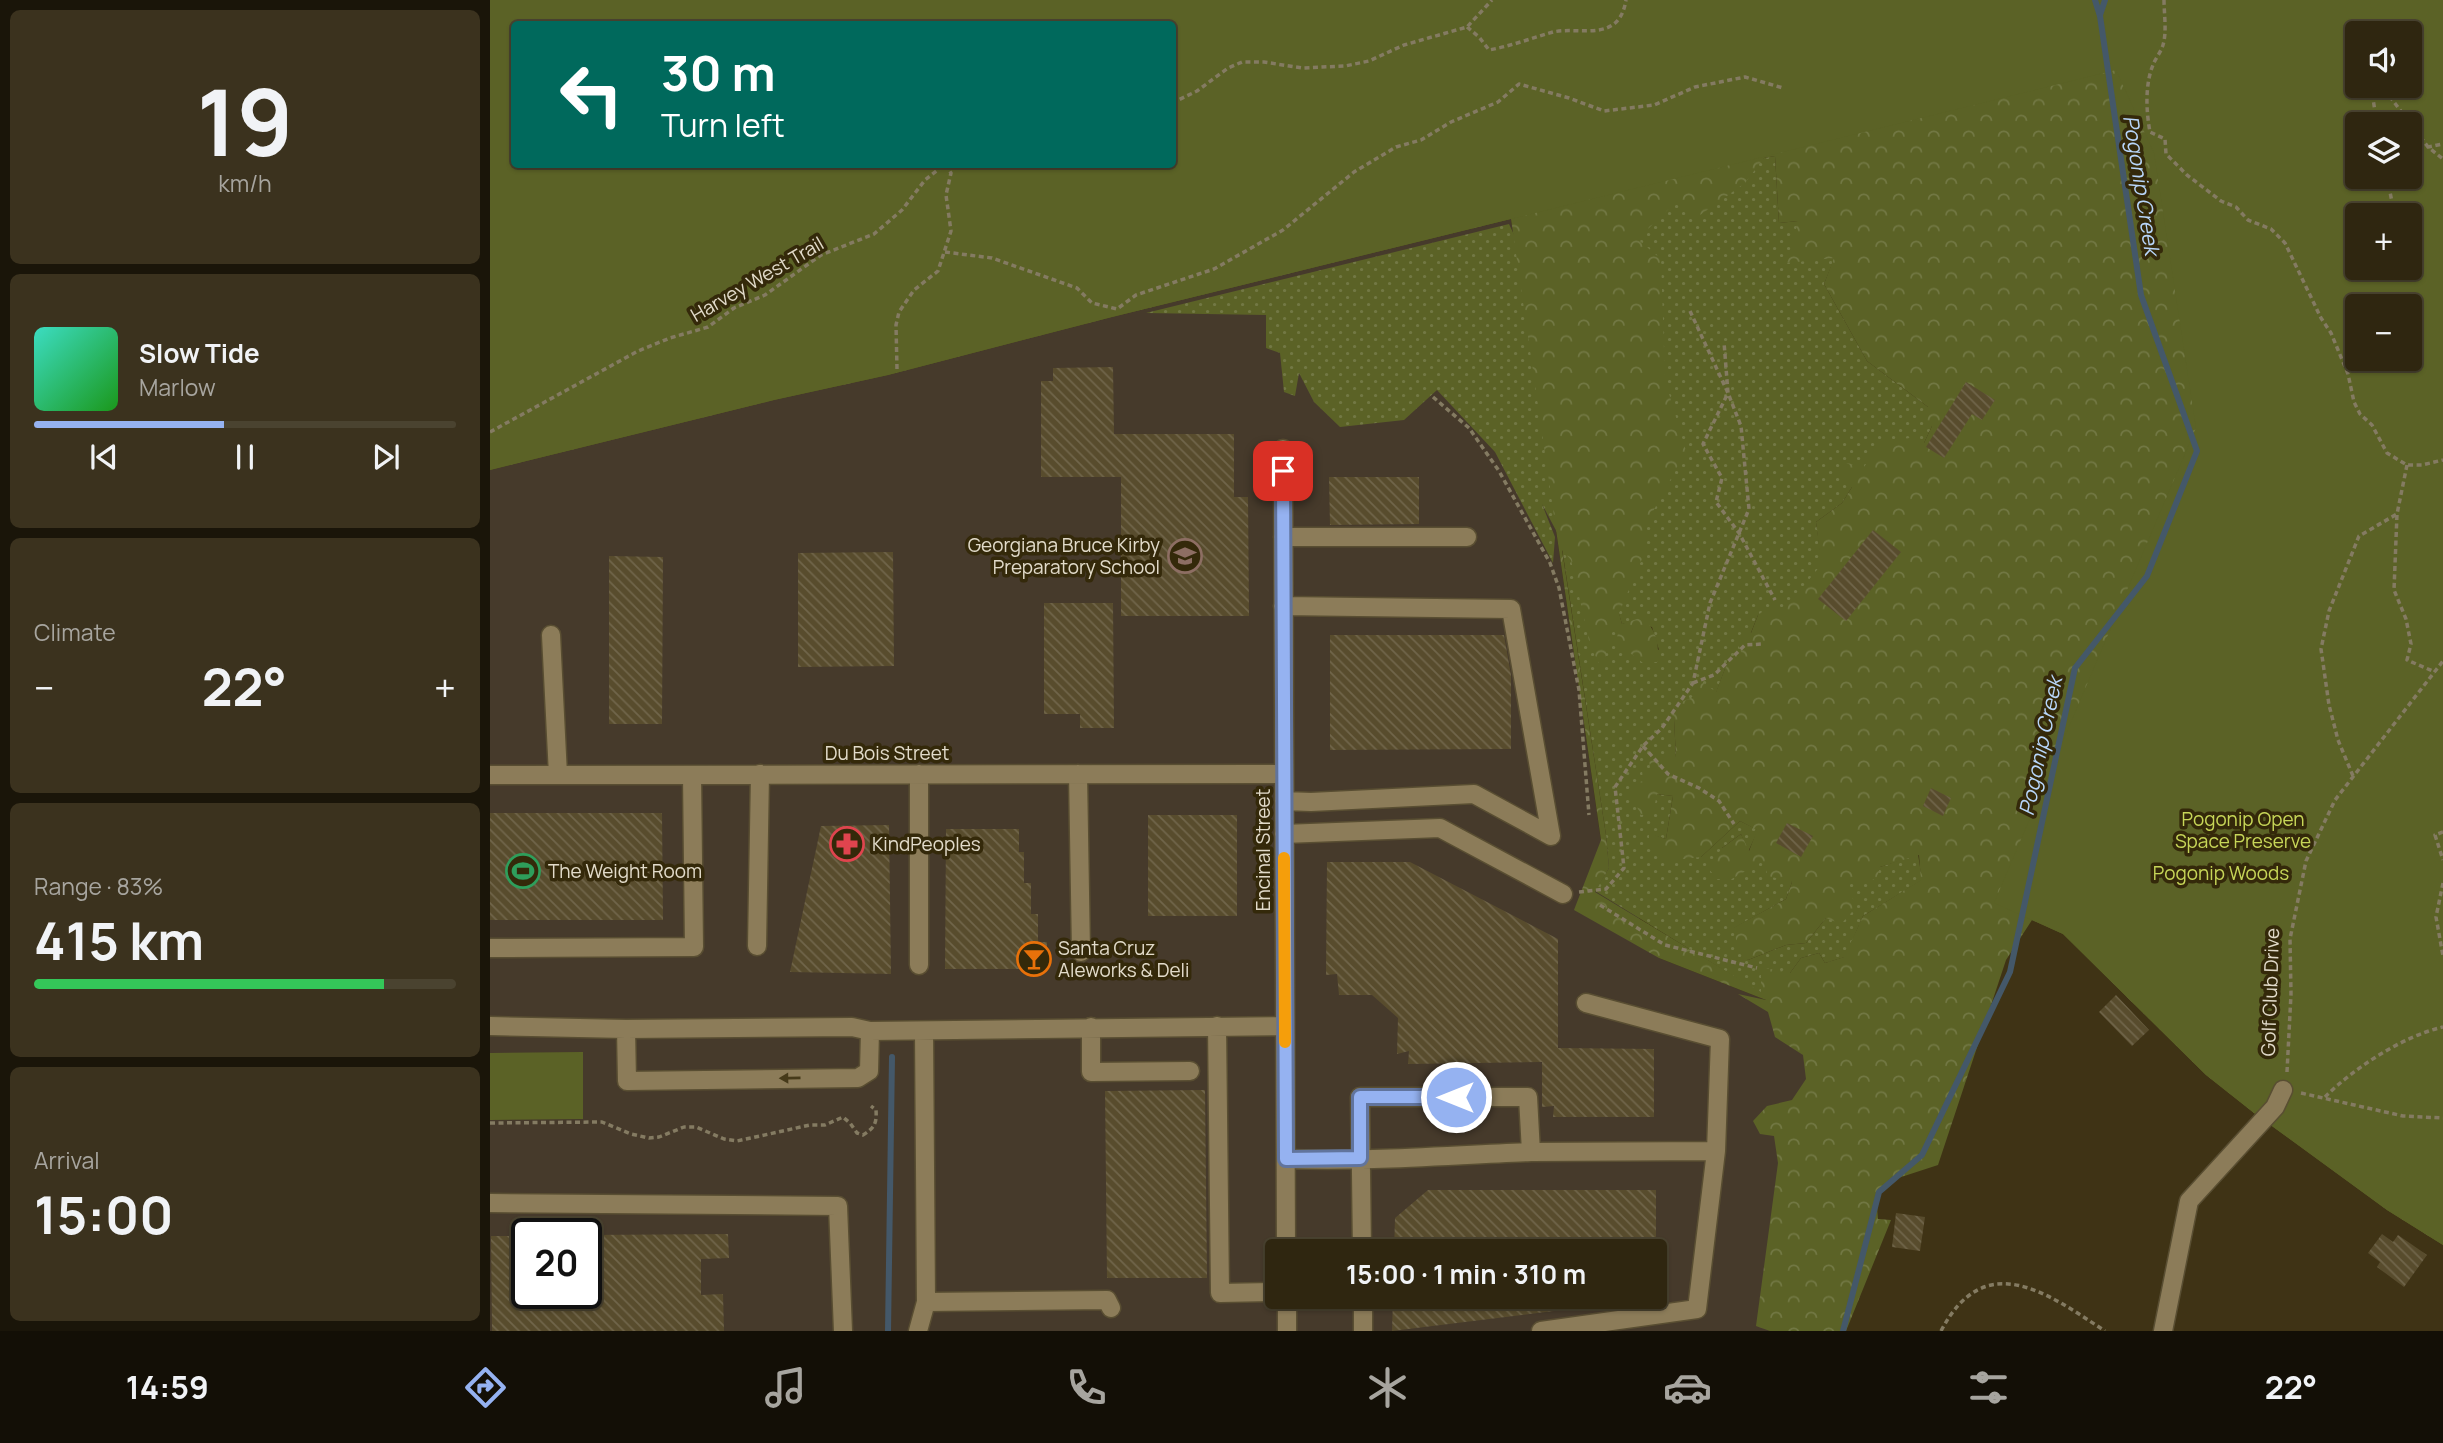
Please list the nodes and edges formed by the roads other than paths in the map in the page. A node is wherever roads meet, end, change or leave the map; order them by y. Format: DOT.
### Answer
graph roads {
  1 [pos="1283,449"];
  2 [pos="1283,537"];
  3 [pos="1467,537"];
  4 [pos="1283,606"];
  5 [pos="551,635"];
  6 [pos="760,774"];
  7 [pos="919,774"];
  8 [pos="1078,774"];
  9 [pos="1284,774"];
  10 [pos="490,775"];
  11 [pos="558,775"];
  12 [pos="692,775"];
  13 [pos="1284,801"];
  14 [pos="1284,834"];
  15 [pos="1563,894"];
  16 [pos="757,946"];
  17 [pos="490,948"];
  18 [pos="1081,952"];
  19 [pos="919,965"];
  20 [pos="1586,1003"];
  21 [pos="490,1026"];
  22 [pos="1217,1026"];
  23 [pos="1285,1026"];
  24 [pos="1091,1027"];
  25 [pos="626,1029"];
  26 [pos="870,1031"];
  27 [pos="924,1031"];
  28 [pos="1190,1071"];
  29 [pos="2283,1090"];
  30 [pos="1531,1152"];
  31 [pos="1716,1152"];
  32 [pos="1360,1158"];
  33 [pos="1286,1159"];
  34 [pos="490,1203"];
  35 [pos="1286,1239"];
  36 [pos="1362,1239"];
  37 [pos="1265,1292"];
  38 [pos="926,1302"];
  39 [pos="1111,1308"];
  40 [pos="1287,1309"];
  41 [pos="1363,1309"];
  42 [pos="843,1331"];
  43 [pos="918,1331"];
  44 [pos="1287,1331"];
  45 [pos="1363,1331"];
  46 [pos="1541,1331"];
  47 [pos="2163,1331"];
  1 -- 2 [label="street, Encinal Street"];
  2 -- 3 [label="street"];
  2 -- 4 [label="street, Encinal Street"];
  4 -- 9 [label="street, Encinal Street"];
  4 -- 13 [label="street"];
  5 -- 11 [label="street"];
  6 -- 7 [label="street, Du Bois Street"];
  6 -- 12 [label="street, Du Bois Street"];
  6 -- 16 [label="street"];
  7 -- 8 [label="street, Du Bois Street"];
  7 -- 19 [label="street"];
  8 -- 9 [label="street, Du Bois Street"];
  8 -- 18 [label="street"];
  9 -- 13 [label="street, Encinal Street"];
  10 -- 11 [label="street, Du Bois Street"];
  11 -- 12 [label="street, Du Bois Street"];
  12 -- 17 [label="street"];
  13 -- 14 [label="street, Encinal Street"];
  14 -- 15 [label="street"];
  14 -- 23 [label="street, Encinal Street"];
  20 -- 31 [label="street"];
  21 -- 25 [label="street"];
  22 -- 23 [label="street"];
  22 -- 24 [label="street"];
  22 -- 37 [label="street"];
  23 -- 33 [label="street, Encinal Street"];
  24 -- 27 [label="street"];
  24 -- 28 [label="street"];
  25 -- 26 [label="street"];
  26 -- 25 [label="street, one-way"];
  26 -- 27 [label="street"];
  27 -- 38 [label="street"];
  29 -- 47 [label="street"];
  30 -- 31 [label="street"];
  30 -- 32 [label="street"];
  30 -- 32 [label="street"];
  31 -- 46 [label="street"];
  32 -- 33 [label="street"];
  32 -- 36 [label="street"];
  33 -- 35 [label="street, Encinal Street"];
  34 -- 42 [label="street"];
  38 -- 39 [label="street"];
  38 -- 43 [label="street"];
  40 -- 44 [label="street"];
  41 -- 45 [label="street"];
}
